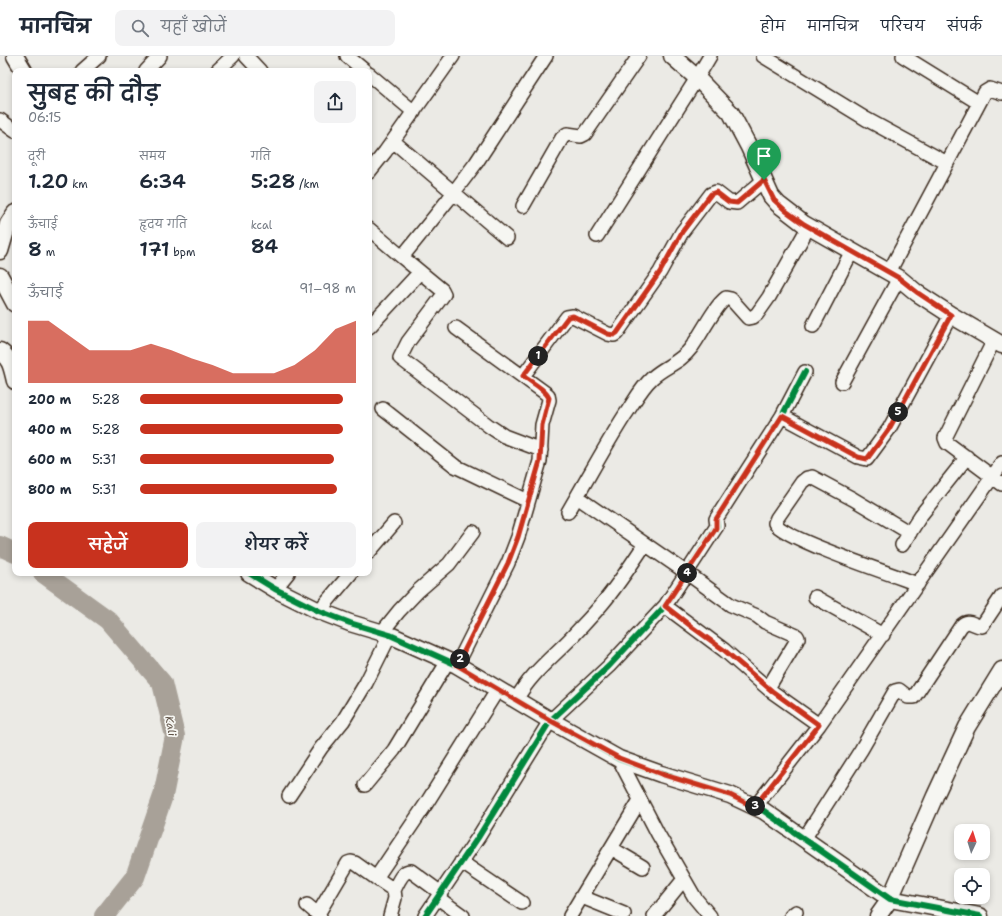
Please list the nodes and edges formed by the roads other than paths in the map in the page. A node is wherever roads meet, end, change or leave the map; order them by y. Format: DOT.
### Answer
graph roads {
  1 [pos="15,56"];
  2 [pos="99,56"];
  3 [pos="160,56"];
  4 [pos="233,56"];
  5 [pos="246,56"];
  6 [pos="347,56"];
  7 [pos="452,56"];
  8 [pos="546,56"];
  9 [pos="639,56"];
  10 [pos="672,56"];
  11 [pos="710,56"];
  12 [pos="763,56"];
  13 [pos="903,56"];
  14 [pos="782,60"];
  15 [pos="22,68"];
  16 [pos="85,68"];
  17 [pos="149,68"];
  18 [pos="220,68"];
  19 [pos="257,68"];
  20 [pos="361,68"];
  21 [pos="372,77"];
  22 [pos="697,78"];
  23 [pos="1002,93"];
  24 [pos="979,103"];
  25 [pos="414,112"];
  26 [pos="0,120"];
  27 [pos="12,129"];
  28 [pos="393,141"];
  29 [pos="947,162"];
  30 [pos="372,168"];
  31 [pos="764,180"];
  32 [pos="454,192"];
  33 [pos="522,206"];
  34 [pos="12,218"];
  35 [pos="809,226"];
  36 [pos="372,232"];
  37 [pos="597,236"];
  38 [pos="507,238"];
  39 [pos="0,251"];
  40 [pos="852,251"];
  41 [pos="402,257"];
  42 [pos="420,272"];
  43 [pos="894,275"];
  44 [pos="0,276"];
  45 [pos="12,298"];
  46 [pos="951,315"];
  47 [pos="372,323"];
  48 [pos="813,326"];
  49 [pos="456,328"];
  50 [pos="998,343"];
  51 [pos="0,351"];
  52 [pos="12,358"];
  53 [pos="805,372"];
  54 [pos="523,376"];
  55 [pos="842,382"];
  56 [pos="383,409"];
  57 [pos="782,416"];
  58 [pos="541,450"];
  59 [pos="967,457"];
  60 [pos="1002,463"];
  61 [pos="997,480"];
  62 [pos="577,497"];
  63 [pos="528,501"];
  64 [pos="568,512"];
  65 [pos="394,523"];
  66 [pos="473,532"];
  67 [pos="910,533"];
  68 [pos="645,544"];
  69 [pos="902,545"];
  70 [pos="372,549"];
  71 [pos="687,573"];
  72 [pos="254,576"];
  73 [pos="286,576"];
  74 [pos="348,576"];
  75 [pos="918,584"];
  76 [pos="275,589"];
  77 [pos="1002,596"];
  78 [pos="815,597"];
  79 [pos="665,606"];
  80 [pos="319,611"];
  81 [pos="386,633"];
  82 [pos="883,635"];
  83 [pos="452,663"];
  84 [pos="1002,670"];
  85 [pos="768,688"];
  86 [pos="498,689"];
  87 [pos="516,700"];
  88 [pos="550,720"];
  89 [pos="819,725"];
  90 [pos="619,758"];
  91 [pos="365,785"];
  92 [pos="289,796"];
  93 [pos="640,800"];
  94 [pos="754,807"];
  95 [pos="804,839"];
  96 [pos="611,848"];
  97 [pos="462,862"];
  98 [pos="643,867"];
  99 [pos="376,878"];
  100 [pos="684,879"];
  101 [pos="394,890"];
  102 [pos="439,895"];
  103 [pos="582,897"];
  104 [pos="890,899"];
  105 [pos="522,903"];
  106 [pos="307,905"];
  107 [pos="624,914"];
  108 [pos="319,915"];
  109 [pos="390,916"];
  110 [pos="425,916"];
  111 [pos="463,916"];
  112 [pos="570,916"];
  113 [pos="654,916"];
  114 [pos="710,916"];
  115 [pos="878,916"];
  116 [pos="980,916"];
  1 -- 15 [label="street"];
  2 -- 16 [label="street"];
  3 -- 17 [label="street"];
  4 -- 18 [label="street"];
  5 -- 19 [label="street"];
  6 -- 20 [label="street"];
  7 -- 25 [label="street"];
  8 -- 32 [label="street"];
  9 -- 33 [label="street"];
  10 -- 22 [label="street"];
  11 -- 22 [label="street"];
  12 -- 14 [label="street"];
  13 -- 24 [label="street"];
  14 -- 29 [label="street"];
  21 -- 25 [label="street"];
  22 -- 31 [label="street"];
  22 -- 37 [label="street"];
  23 -- 24 [label="street"];
  24 -- 29 [label="street"];
  25 -- 28 [label="street"];
  26 -- 27 [label="street"];
  28 -- 30 [label="street"];
  28 -- 32 [label="street"];
  29 -- 43 [label="street"];
  31 -- 35 [label="street"];
  31 -- 54 [label="street"];
  32 -- 38 [label="street"];
  32 -- 41 [label="street"];
  34 -- 39 [label="street"];
  35 -- 40 [label="street"];
  35 -- 62 [label="street"];
  36 -- 41 [label="street"];
  40 -- 43 [label="street"];
  40 -- 48 [label="street"];
  41 -- 42 [label="street"];
  42 -- 47 [label="street"];
  42 -- 58 [label="street"];
  43 -- 46 [label="street"];
  43 -- 55 [label="street"];
  44 -- 45 [label="street"];
  46 -- 50 [label="street"];
  46 -- 57 [label="street"];
  49 -- 54 [label="street"];
  50 -- 59 [label="street"];
  51 -- 52 [label="street"];
  53 -- 57 [label="street"];
  54 -- 58 [label="street"];
  56 -- 63 [label="street"];
  57 -- 71 [label="street"];
  58 -- 63 [label="street"];
  59 -- 61 [label="street"];
  59 -- 67 [label="street"];
  60 -- 61 [label="street"];
  61 -- 75 [label="street"];
  62 -- 64 [label="street"];
  62 -- 68 [label="street"];
  63 -- 83 [label="street"];
  65 -- 70 [label="street"];
  66 -- 81 [label="street"];
  67 -- 69 [label="street"];
  67 -- 75 [label="street"];
  68 -- 71 [label="street"];
  68 -- 87 [label="street"];
  71 -- 79 [label="street"];
  71 -- 85 [label="street"];
  72 -- 76 [label="street"];
  73 -- 76 [label="street"];
  74 -- 80 [label="street"];
  75 -- 82 [label="street"];
  76 -- 80 [label="street"];
  77 -- 95 [label="street"];
  78 -- 82 [label="street"];
  79 -- 85 [label="street"];
  79 -- 88 [label="street"];
  80 -- 81 [label="street"];
  81 -- 83 [label="street"];
  81 -- 92 [label="street"];
  82 -- 89 [label="street"];
  83 -- 86 [label="street"];
  83 -- 91 [label="street"];
  84 -- 104 [label="street"];
  85 -- 89 [label="street"];
  86 -- 87 [label="street"];
  86 -- 99 [label="street"];
  87 -- 88 [label="street"];
  88 -- 90 [label="street"];
  88 -- 97 [label="street"];
  89 -- 94 [label="street"];
  90 -- 93 [label="street"];
  90 -- 94 [label="street"];
  93 -- 96 [label="street"];
  93 -- 100 [label="street"];
  94 -- 95 [label="street"];
  95 -- 104 [label="street"];
  96 -- 98 [label="street"];
  96 -- 103 [label="street"];
  97 -- 102 [label="street"];
  97 -- 105 [label="street"];
  99 -- 101 [label="street"];
  99 -- 108 [label="street"];
  100 -- 113 [label="street"];
  100 -- 114 [label="street"];
  101 -- 102 [label="street"];
  101 -- 109 [label="street"];
  102 -- 110 [label="street"];
  102 -- 111 [label="street"];
  103 -- 107 [label="street"];
  103 -- 112 [label="street"];
  104 -- 115 [label="street"];
  104 -- 116 [label="street"];
  106 -- 108 [label="street"];
}
